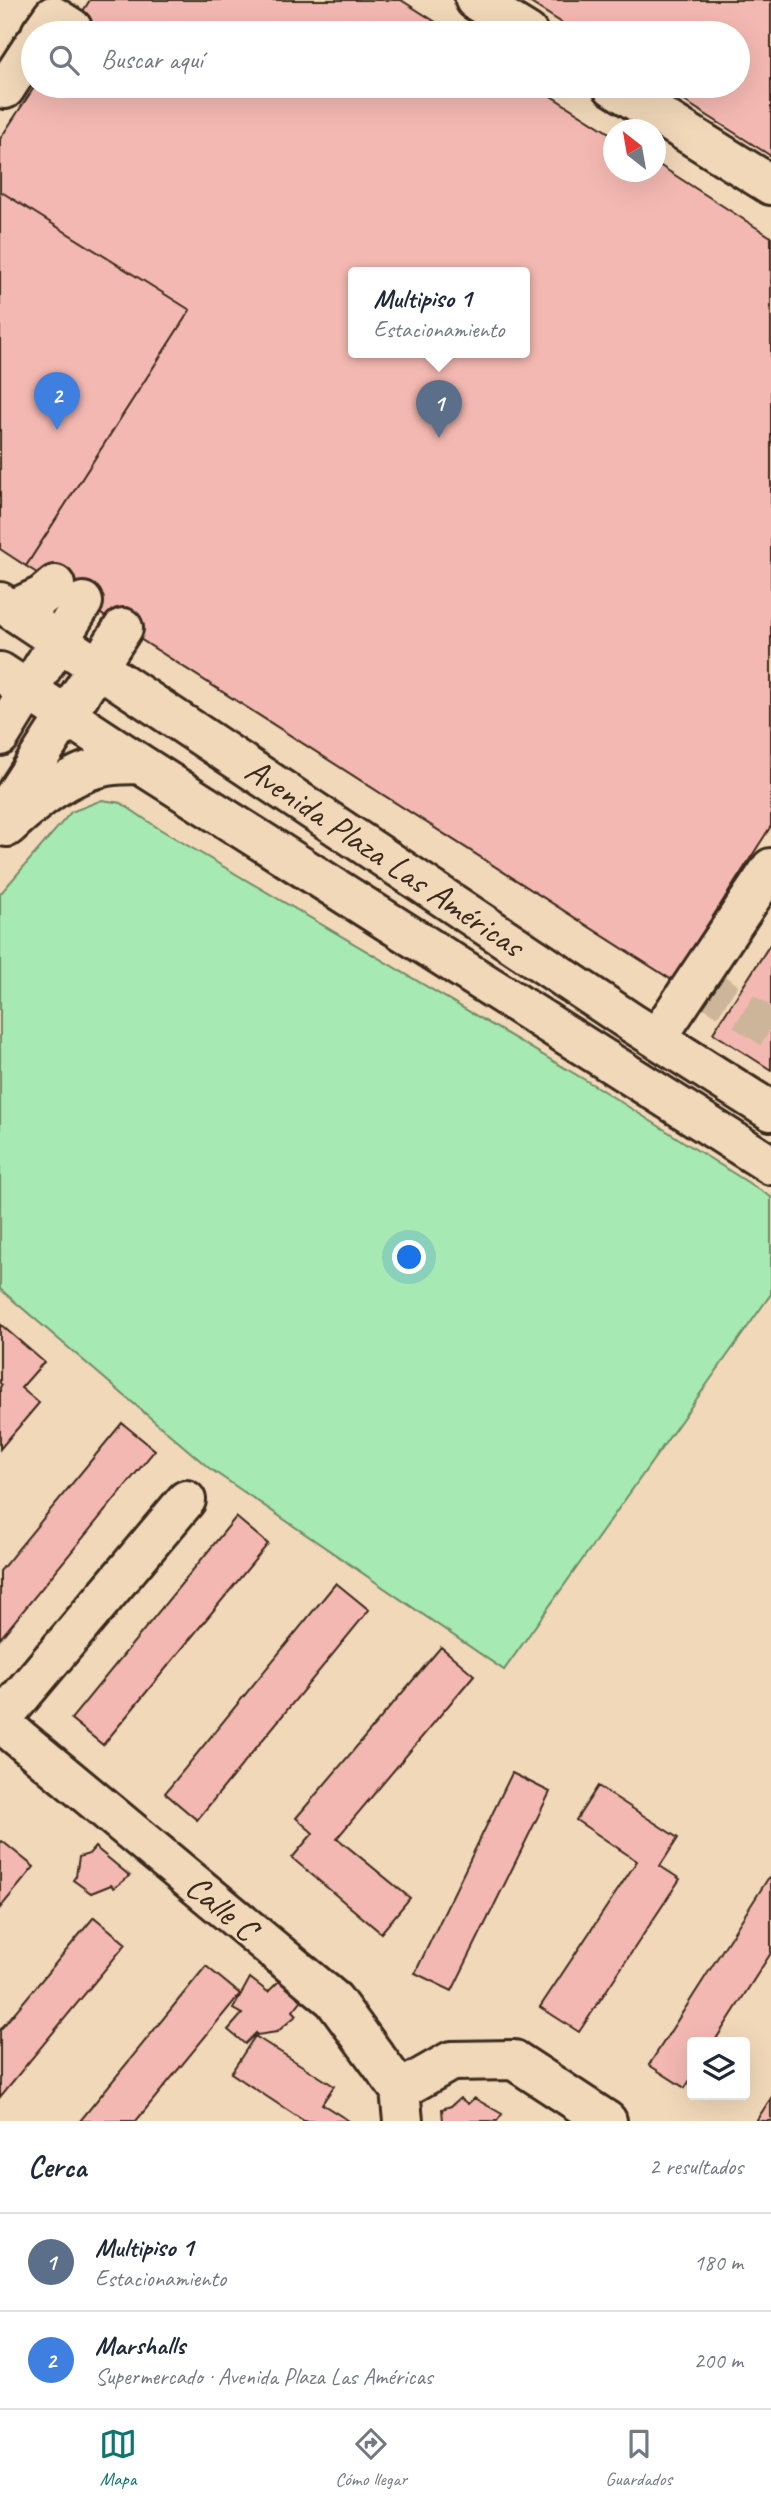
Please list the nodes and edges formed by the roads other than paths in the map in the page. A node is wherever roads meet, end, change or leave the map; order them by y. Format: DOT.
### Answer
graph roads {
  1 [pos="475,0"];
  2 [pos="509,21"];
  3 [pos="21,64"];
  4 [pos="0,86"];
  5 [pos="631,98"];
  6 [pos="771,185"];
  7 [pos="6,606"];
  8 [pos="123,628"];
  9 [pos="59,640"];
  10 [pos="100,667"];
  11 [pos="14,682"];
  12 [pos="67,717"];
  13 [pos="0,736"];
  14 [pos="140,764"];
  15 [pos="0,818"];
  16 [pos="0,834"];
  17 [pos="771,868"];
  18 [pos="657,1038"];
  19 [pos="771,1111"];
  20 [pos="771,1165"];
  21 [pos="186,1500"];
  22 [pos="0,1721"];
  23 [pos="402,2105"];
  24 [pos="607,2121"];
  1 -- 2 [label="street"];
  3 -- 4 [label="street"];
  5 -- 6 [label="street"];
  7 -- 9 [label="street, Avenida Plaza Las Américas"];
  7 -- 9 [label="street"];
  8 -- 10 [label="street"];
  9 -- 10 [label="street, Avenida Plaza Las Américas"];
  9 -- 11 [label="street"];
  10 -- 12 [label="street"];
  10 -- 18 [label="street, Avenida Plaza Las Américas"];
  11 -- 12 [label="street, Avenida Plaza Las Américas"];
  11 -- 13 [label="street"];
  12 -- 14 [label="street, Avenida Plaza Las Américas"];
  12 -- 15 [label="street"];
  14 -- 16 [label="street"];
  14 -- 20 [label="street, Avenida Plaza Las Américas"];
  17 -- 18 [label="street"];
  18 -- 19 [label="street, Avenida Plaza Las Américas"];
  21 -- 22 [label="street"];
  22 -- 23 [label="street, Calle C"];
  23 -- 24 [label="street"];
}
